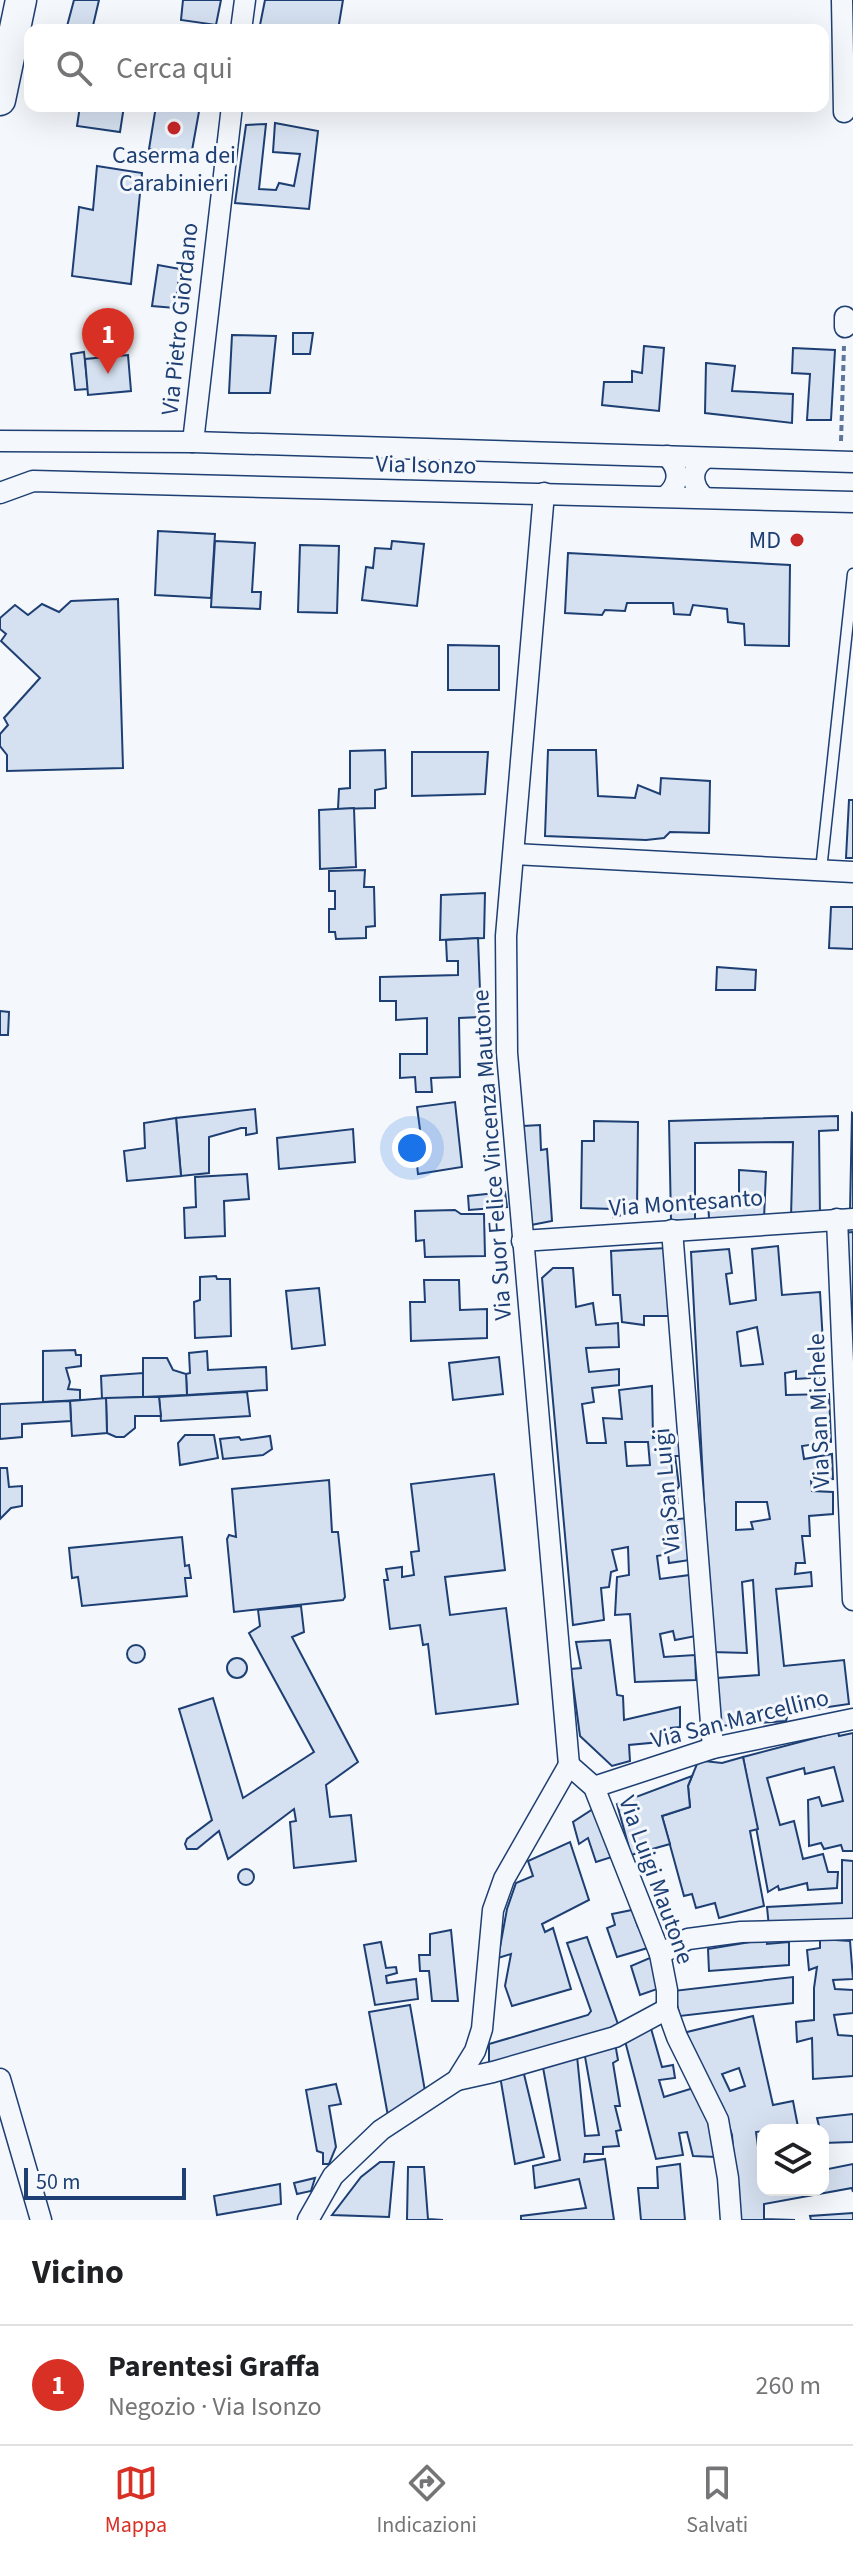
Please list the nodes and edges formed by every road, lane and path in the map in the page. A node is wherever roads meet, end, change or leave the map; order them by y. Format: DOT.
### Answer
graph roads {
  1 [pos="21,0"];
  2 [pos="245,0"];
  3 [pos="842,0"];
  4 [pos="242,24"];
  5 [pos="0,100"];
  6 [pos="231,112"];
  7 [pos="844,112"];
  8 [pos="844,352"];
  9 [pos="0,441"];
  10 [pos="193,442"];
  11 [pos="831,447"];
  12 [pos="667,456"];
  13 [pos="706,458"];
  14 [pos="853,462"];
  15 [pos="0,493"];
  16 [pos="544,493"];
  17 [pos="666,496"];
  18 [pos="704,497"];
  19 [pos="853,502"];
  20 [pos="853,574"];
  21 [pos="514,854"];
  22 [pos="821,870"];
  23 [pos="853,872"];
  24 [pos="845,1219"];
  25 [pos="672,1230"];
  26 [pos="522,1241"];
  27 [pos="853,1600"];
  28 [pos="853,1719"];
  29 [pos="713,1748"];
  30 [pos="569,1765"];
  31 [pos="594,1787"];
  32 [pos="853,1929"];
  33 [pos="660,1954"];
  34 [pos="667,2009"];
  35 [pos="0,2079"];
  36 [pos="457,2080"];
  37 [pos="41,2220"];
  38 [pos="308,2220"];
  39 [pos="731,2220"];
  1 -- 5 [label="main road"];
  2 -- 4 [label="street"];
  3 -- 7 [label="street"];
  6 -- 10 [label="street, Via Pietro Giordano"];
  8 -- 11 [label="path"];
  9 -- 10 [label="street, Via Isonzo"];
  10 -- 12 [label="street, Via Isonzo"];
  12 -- 13 [label="street, Via Isonzo"];
  12 -- 17 [label="street"];
  13 -- 14 [label="street, Via Isonzo"];
  13 -- 18 [label="street"];
  15 -- 16 [label="street, Via Isonzo"];
  16 -- 17 [label="street, Via Isonzo"];
  16 -- 21 [label="street, Via Suor Felice Vincenza Mautone"];
  17 -- 18 [label="street, Via Isonzo"];
  18 -- 19 [label="street, Via Isonzo"];
  20 -- 22 [label="lane"];
  21 -- 22 [label="street"];
  21 -- 26 [label="street, Via Suor Felice Vincenza Mautone"];
  22 -- 23 [label="street"];
  24 -- 25 [label="street, Via Montesanto"];
  24 -- 27 [label="street, Via San Michele"];
  25 -- 26 [label="street, Via Montesanto"];
  25 -- 29 [label="street, Via San Luigi"];
  26 -- 30 [label="street, Via Suor Felice Vincenza Mautone"];
  28 -- 29 [label="street, Via San Marcellino"];
  29 -- 31 [label="street, Via San Marcellino"];
  30 -- 31 [label="street"];
  30 -- 36 [label="street"];
  31 -- 33 [label="street, Via Luigi Mautone"];
  32 -- 33 [label="street"];
  33 -- 34 [label="street, Via Luigi Mautone"];
  34 -- 36 [label="street"];
  34 -- 39 [label="street, Via Luigi Mautone"];
  35 -- 37 [label="street"];
  36 -- 38 [label="street"];
}
